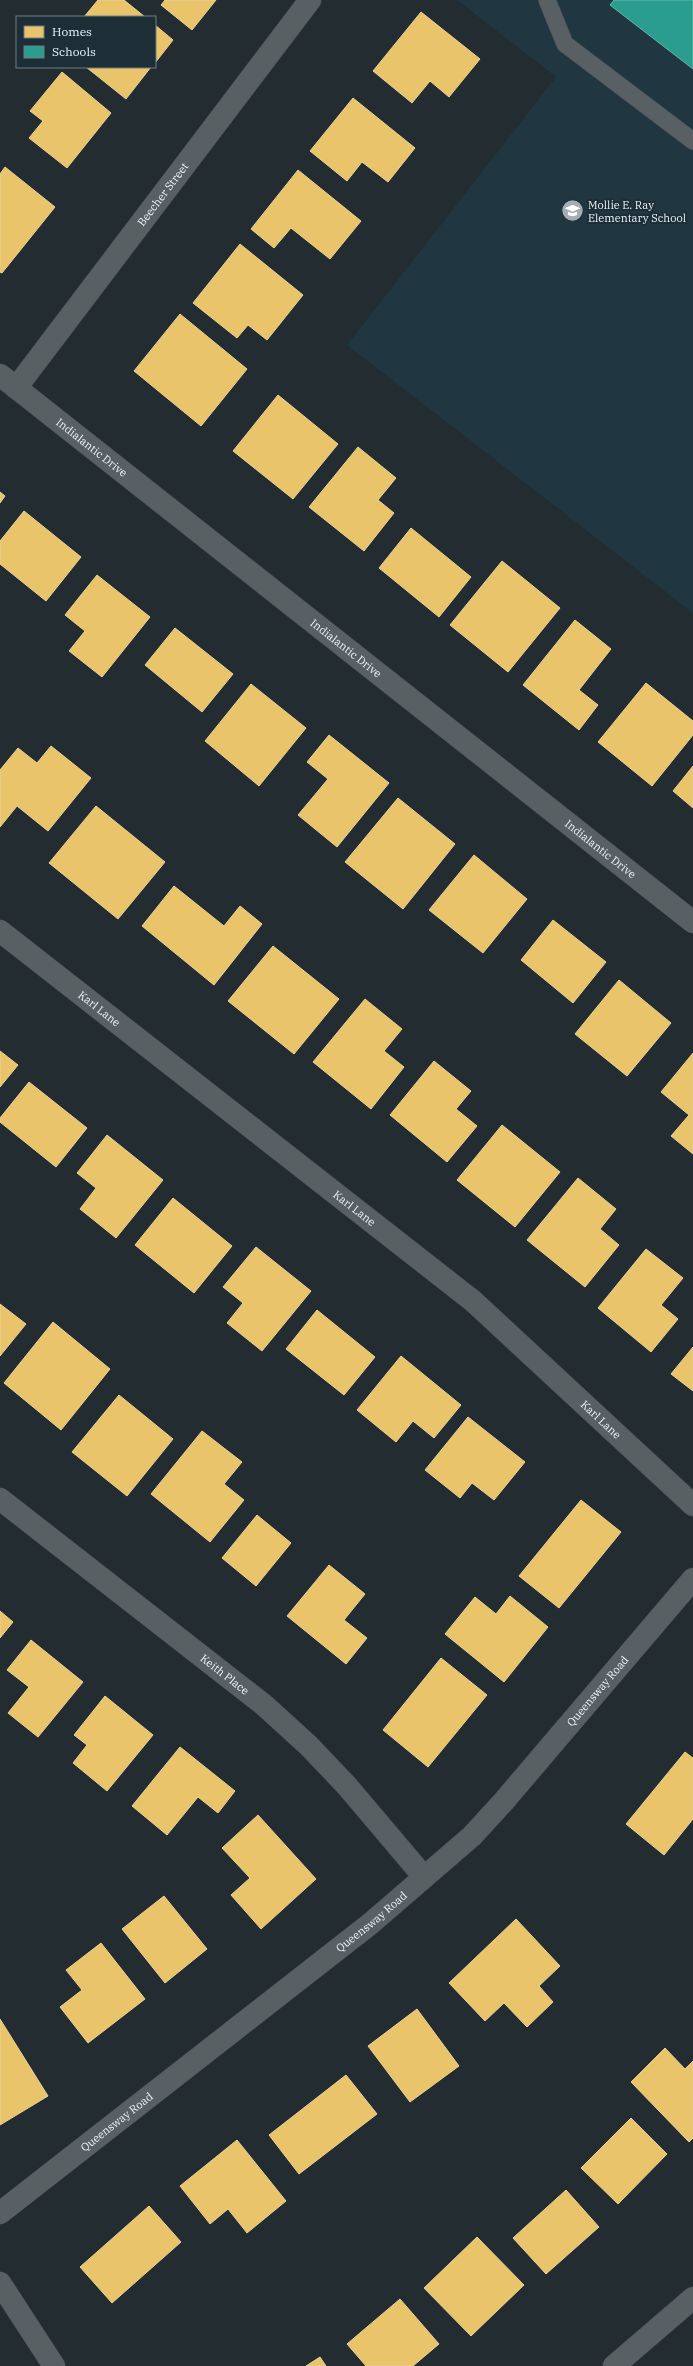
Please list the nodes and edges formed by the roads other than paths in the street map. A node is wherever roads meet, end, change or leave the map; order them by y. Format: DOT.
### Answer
graph roads {
  1 [pos="310,0"];
  2 [pos="547,0"];
  3 [pos="693,141"];
  4 [pos="8,381"];
  5 [pos="693,922"];
  6 [pos="0,931"];
  7 [pos="0,1499"];
  8 [pos="693,1505"];
  9 [pos="693,1579"];
  10 [pos="424,1878"];
  11 [pos="0,2213"];
  12 [pos="0,2282"];
  13 [pos="693,2298"];
  14 [pos="54,2366"];
  15 [pos="614,2366"];
  1 -- 4 [label="street, Beecher Street"];
  2 -- 3 [label="lane"];
  4 -- 5 [label="street, Indialantic Drive"];
  6 -- 8 [label="street, Karl Lane"];
  7 -- 10 [label="street, Keith Place"];
  9 -- 10 [label="street, Queensway Road"];
  10 -- 11 [label="street, Queensway Road"];
  12 -- 14 [label="street"];
  13 -- 15 [label="street"];
}
